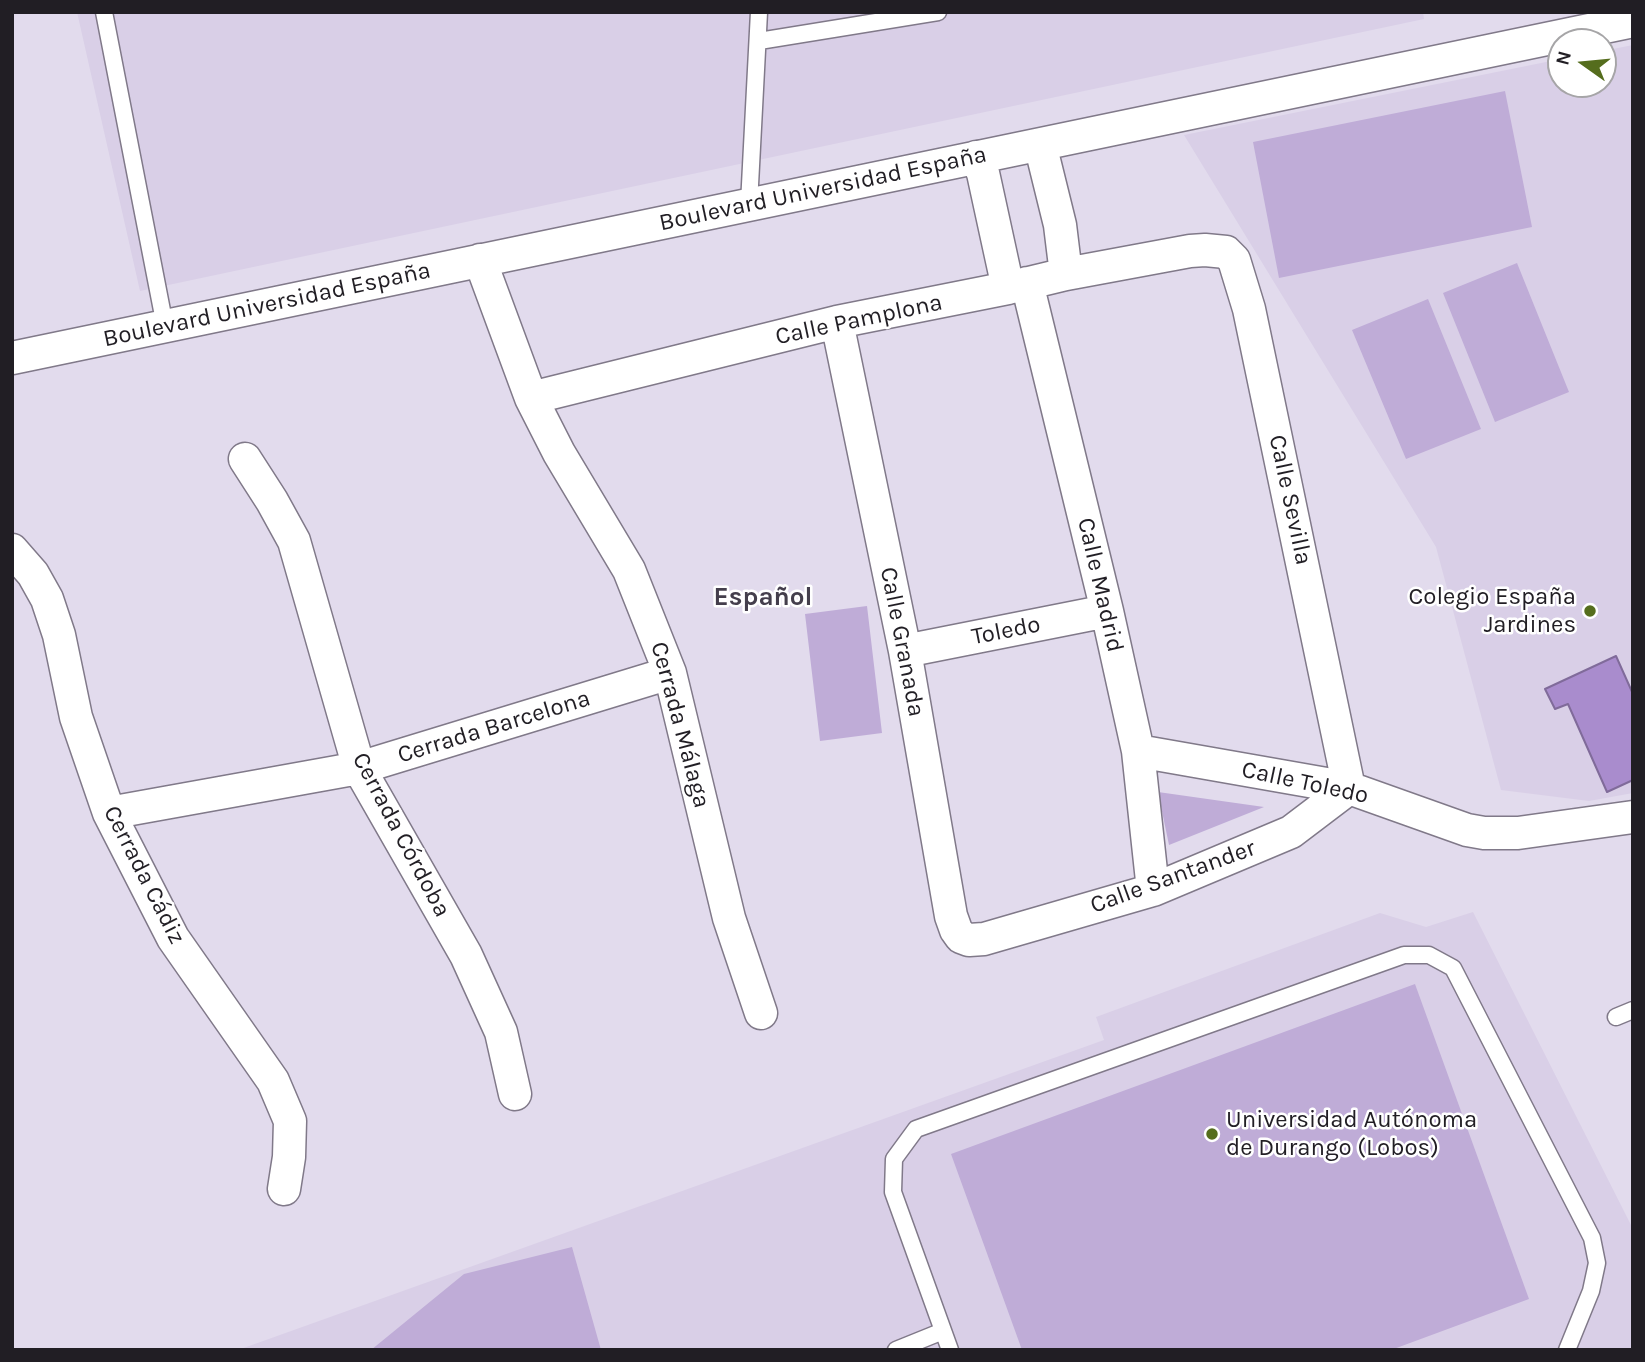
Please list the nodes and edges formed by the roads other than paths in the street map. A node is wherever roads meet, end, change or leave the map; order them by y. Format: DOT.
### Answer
graph roads {
  1 [pos="104,12"];
  2 [pos="759,12"];
  3 [pos="938,12"];
  4 [pos="1633,21"];
  5 [pos="759,41"];
  6 [pos="1037,145"];
  7 [pos="976,157"];
  8 [pos="749,204"];
  9 [pos="1190,251"];
  10 [pos="480,260"];
  11 [pos="1066,274"];
  12 [pos="1018,285"];
  13 [pos="837,322"];
  14 [pos="165,326"];
  15 [pos="12,358"];
  16 [pos="531,398"];
  17 [pos="245,459"];
  18 [pos="12,550"];
  19 [pos="1108,611"];
  20 [pos="905,651"];
  21 [pos="670,673"];
  22 [pos="1138,751"];
  23 [pos="359,768"];
  24 [pos="1349,788"];
  25 [pos="109,813"];
  26 [pos="1633,817"];
  27 [pos="1153,890"];
  28 [pos="984,939"];
  29 [pos="1633,1010"];
  30 [pos="761,1013"];
  31 [pos="1616,1017"];
  32 [pos="515,1094"];
  33 [pos="284,1189"];
  34 [pos="943,1331"];
  35 [pos="896,1350"];
  36 [pos="950,1350"];
  37 [pos="1567,1350"];
  1 -- 14 [label="lane"];
  2 -- 5 [label="lane"];
  3 -- 5 [label="lane"];
  4 -- 6 [label="street, Boulevard Universidad España"];
  5 -- 8 [label="lane"];
  6 -- 7 [label="street, Boulevard Universidad España"];
  6 -- 11 [label="street"];
  7 -- 8 [label="street, Boulevard Universidad España"];
  7 -- 12 [label="street, Calle Madrid"];
  8 -- 10 [label="street, Boulevard Universidad España"];
  9 -- 11 [label="street, Calle Pamplona"];
  9 -- 24 [label="street, Calle Sevilla"];
  10 -- 14 [label="street, Boulevard Universidad España"];
  10 -- 16 [label="street, Cerrada Málaga"];
  11 -- 12 [label="street, Calle Pamplona"];
  12 -- 13 [label="street, Calle Pamplona"];
  12 -- 19 [label="street, Calle Madrid"];
  13 -- 16 [label="street, Calle Pamplona"];
  13 -- 20 [label="street, Calle Granada"];
  14 -- 15 [label="street, Boulevard Universidad España"];
  16 -- 21 [label="street, Cerrada Málaga"];
  17 -- 23 [label="street, Cerrada Córdoba"];
  18 -- 25 [label="street, Cerrada Cádiz"];
  19 -- 20 [label="street, Toledo"];
  19 -- 22 [label="street, Calle Madrid"];
  20 -- 28 [label="street, Calle Granada"];
  21 -- 23 [label="street, Cerrada Barcelona"];
  21 -- 30 [label="street, Cerrada Málaga"];
  22 -- 24 [label="street, Calle Toledo"];
  22 -- 27 [label="street, Calle Madrid"];
  23 -- 25 [label="street, Cerrada Barcelona"];
  23 -- 32 [label="street, Cerrada Córdoba"];
  24 -- 26 [label="street, Calle Toledo"];
  24 -- 27 [label="street, Calle Santander"];
  25 -- 33 [label="street, Cerrada Cádiz"];
  27 -- 28 [label="street, Calle Santander"];
  29 -- 31 [label="lane"];
  34 -- 35 [label="lane"];
  34 -- 36 [label="lane"];
  34 -- 37 [label="lane"];
}
